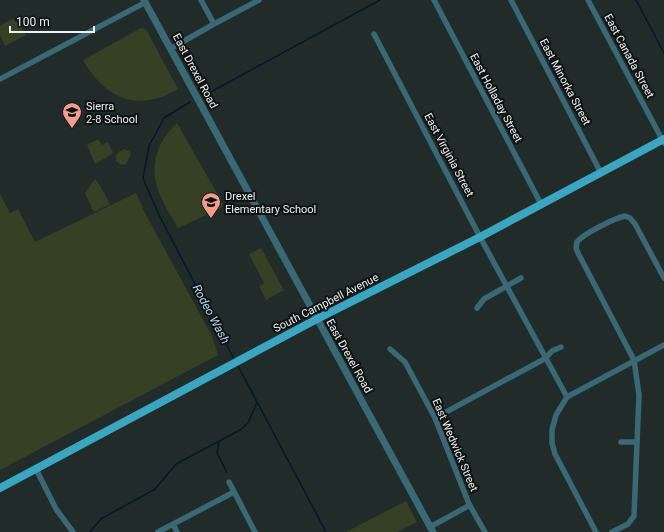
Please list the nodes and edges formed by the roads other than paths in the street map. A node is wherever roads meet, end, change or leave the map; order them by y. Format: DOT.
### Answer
graph roads {
  1 [pos="201,0"];
  2 [pos="259,0"];
  3 [pos="434,0"];
  4 [pos="511,0"];
  5 [pos="588,0"];
  6 [pos="145,1"];
  7 [pos="214,24"];
  8 [pos="374,34"];
  9 [pos="170,49"];
  10 [pos="0,79"];
  11 [pos="664,141"];
  12 [pos="601,172"];
  13 [pos="541,204"];
  14 [pos="480,237"];
  15 [pos="521,278"];
  16 [pos="664,278"];
  17 [pos="506,286"];
  18 [pos="477,308"];
  19 [pos="317,319"];
  20 [pos="664,345"];
  21 [pos="561,347"];
  22 [pos="390,349"];
  23 [pos="546,358"];
  24 [pos="634,360"];
  25 [pos="567,397"];
  26 [pos="435,418"];
  27 [pos="621,442"];
  28 [pos="637,442"];
  29 [pos="36,469"];
  30 [pos="229,482"];
  31 [pos="0,488"];
  32 [pos="234,492"];
  33 [pos="470,505"];
  34 [pos="173,524"];
  35 [pos="431,529"];
  36 [pos="73,532"];
  37 [pos="158,532"];
  38 [pos="177,532"];
  39 [pos="255,532"];
  40 [pos="486,532"];
  41 [pos="596,532"];
  42 [pos="612,532"];
  1 -- 7 [label="street"];
  2 -- 7 [label="street"];
  3 -- 13 [label="street, East Holladay Street"];
  4 -- 12 [label="street, East Minorka Street"];
  5 -- 11 [label="street, East Canada Street"];
  6 -- 9 [label="street, East Drexel Road"];
  6 -- 10 [label="street"];
  7 -- 9 [label="street"];
  8 -- 14 [label="street, East Virginia Street"];
  9 -- 19 [label="street, East Drexel Road"];
  11 -- 12 [label="main road, South Campbell Avenue"];
  12 -- 13 [label="main road, South Campbell Avenue"];
  13 -- 14 [label="main road, South Campbell Avenue"];
  14 -- 17 [label="street, East Virginia Street"];
  14 -- 19 [label="main road, South Campbell Avenue"];
  15 -- 17 [label="street"];
  16 -- 24 [label="street"];
  17 -- 18 [label="street"];
  17 -- 23 [label="street, East Virginia Street"];
  19 -- 29 [label="main road, South Campbell Avenue"];
  19 -- 35 [label="street, East Drexel Road"];
  20 -- 24 [label="street"];
  21 -- 23 [label="street"];
  22 -- 26 [label="street, East Wedwick Street"];
  23 -- 25 [label="street, East Virginia Street"];
  23 -- 26 [label="street"];
  24 -- 25 [label="street"];
  24 -- 28 [label="street"];
  25 -- 41 [label="street"];
  26 -- 33 [label="street, East Wedwick Street"];
  27 -- 28 [label="street"];
  28 -- 42 [label="street"];
  29 -- 31 [label="main road, South Campbell Avenue"];
  29 -- 36 [label="street"];
  30 -- 32 [label="street"];
  32 -- 34 [label="street"];
  32 -- 39 [label="street"];
  33 -- 35 [label="street"];
  33 -- 40 [label="street, East Wedwick Street"];
  34 -- 37 [label="street"];
  34 -- 38 [label="street"];
}
